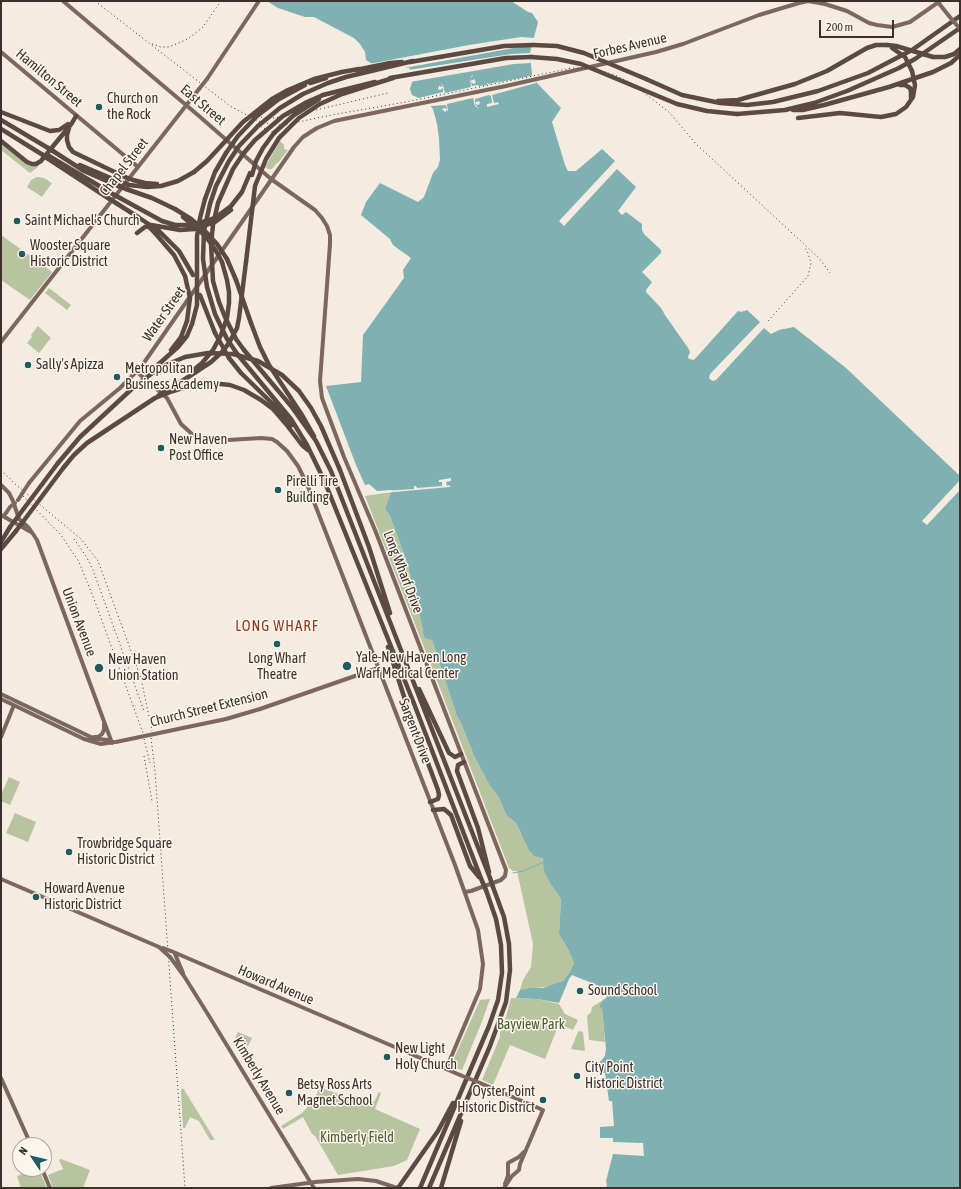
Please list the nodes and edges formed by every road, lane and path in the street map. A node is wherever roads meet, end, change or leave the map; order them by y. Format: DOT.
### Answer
graph roads {
  1 [pos="63,1"];
  2 [pos="258,2"];
  3 [pos="938,2"];
  4 [pos="960,16"];
  5 [pos="960,29"];
  6 [pos="887,45"];
  7 [pos="960,50"];
  8 [pos="1,52"];
  9 [pos="960,55"];
  10 [pos="413,62"];
  11 [pos="360,69"];
  12 [pos="393,78"];
  13 [pos="914,78"];
  14 [pos="889,87"];
  15 [pos="324,95"];
  16 [pos="738,102"];
  17 [pos="186,105"];
  18 [pos="906,107"];
  19 [pos="802,108"];
  20 [pos="1,112"];
  21 [pos="76,116"];
  22 [pos="798,118"];
  23 [pos="1,120"];
  24 [pos="72,123"];
  25 [pos="1,129"];
  26 [pos="313,130"];
  27 [pos="1,141"];
  28 [pos="46,156"];
  29 [pos="138,167"];
  30 [pos="251,174"];
  31 [pos="271,179"];
  32 [pos="178,181"];
  33 [pos="128,187"];
  34 [pos="174,210"];
  35 [pos="327,226"];
  36 [pos="157,232"];
  37 [pos="137,233"];
  38 [pos="1,342"];
  39 [pos="153,371"];
  40 [pos="136,372"];
  41 [pos="170,389"];
  42 [pos="298,432"];
  43 [pos="316,442"];
  44 [pos="304,445"];
  45 [pos="1,485"];
  46 [pos="14,504"];
  47 [pos="2,515"];
  48 [pos="10,527"];
  49 [pos="31,532"];
  50 [pos="1,538"];
  51 [pos="1,542"];
  52 [pos="1,549"];
  53 [pos="384,631"];
  54 [pos="395,632"];
  55 [pos="378,668"];
  56 [pos="413,679"];
  57 [pos="1,694"];
  58 [pos="1,699"];
  59 [pos="16,701"];
  60 [pos="14,706"];
  61 [pos="103,719"];
  62 [pos="89,736"];
  63 [pos="1,737"];
  64 [pos="114,742"];
  65 [pos="461,754"];
  66 [pos="464,762"];
  67 [pos="430,802"];
  68 [pos="433,810"];
  69 [pos="490,878"];
  70 [pos="1,879"];
  71 [pos="482,881"];
  72 [pos="465,892"];
  73 [pos="159,947"];
  74 [pos="173,952"];
  75 [pos="184,976"];
  76 [pos="446,1069"];
  77 [pos="1,1078"];
  78 [pos="464,1084"];
  79 [pos="467,1099"];
  80 [pos="27,1137"];
  81 [pos="525,1151"];
  82 [pos="514,1160"];
  83 [pos="520,1164"];
  84 [pos="508,1171"];
  85 [pos="515,1173"];
  86 [pos="45,1177"];
  87 [pos="311,1183"];
  88 [pos="50,1188"];
  89 [pos="271,1188"];
  90 [pos="314,1188"];
  91 [pos="398,1188"];
  92 [pos="420,1188"];
  93 [pos="429,1188"];
  94 [pos="441,1188"];
  95 [pos="504,1188"];
  1 -- 17 [label="main road, East Street"];
  2 -- 17 [label="main road, Chapel Street, bridge"];
  3 -- 5 [label="main road, bridge"];
  3 -- 26 [label="main road, Forbes Avenue"];
  4 -- 16 [label="highway"];
  5 -- 19 [label="highway"];
  6 -- 7 [label="highway, bridge"];
  6 -- 13 [label="highway, bridge"];
  6 -- 16 [label="highway"];
  8 -- 21 [label="main road, Hamilton Street"];
  9 -- 13 [label="highway"];
  10 -- 11 [label="highway, bridge"];
  10 -- 16 [label="highway, bridge"];
  10 -- 42 [label="highway, bridge"];
  11 -- 32 [label="highway, bridge"];
  11 -- 39 [label="highway, bridge"];
  12 -- 15 [label="highway, bridge"];
  12 -- 19 [label="highway, bridge"];
  12 -- 41 [label="highway, bridge"];
  13 -- 14 [label="highway"];
  13 -- 18 [label="highway"];
  14 -- 18 [label="highway"];
  14 -- 19 [label="highway"];
  15 -- 30 [label="highway, bridge"];
  15 -- 43 [label="highway, bridge"];
  17 -- 29 [label="main road, Chapel Street"];
  17 -- 31 [label="main road, East Street"];
  18 -- 22 [label="highway"];
  20 -- 21 [label="highway"];
  21 -- 24 [label="highway"];
  21 -- 29 [label="main road, Hamilton Street"];
  23 -- 33 [label="highway, bridge"];
  24 -- 27 [label="highway"];
  24 -- 32 [label="highway, bridge"];
  25 -- 28 [label="highway"];
  26 -- 31 [label="main road, Water Street"];
  28 -- 30 [label="highway, bridge"];
  28 -- 36 [label="highway, bridge"];
  29 -- 38 [label="main road, Chapel Street"];
  30 -- 37 [label="highway"];
  31 -- 35 [label="main road, East Street"];
  31 -- 40 [label="main road, Water Street"];
  32 -- 33 [label="highway"];
  33 -- 34 [label="highway"];
  34 -- 41 [label="highway, bridge"];
  34 -- 43 [label="highway, bridge"];
  35 -- 65 [label="main road, Long Wharf Drive"];
  36 -- 39 [label="highway, bridge"];
  36 -- 42 [label="highway, bridge"];
  39 -- 48 [label="highway, bridge"];
  39 -- 54 [label="highway, bridge"];
  40 -- 46 [label="main road, Water Street, bridge"];
  40 -- 55 [label="main road, Sargent Drive"];
  41 -- 44 [label="highway"];
  41 -- 52 [label="highway, bridge"];
  42 -- 44 [label="highway"];
  43 -- 54 [label="highway"];
  44 -- 53 [label="highway"];
  45 -- 46 [label="main road, Union Avenue"];
  46 -- 47 [label="main road, Water Street"];
  46 -- 49 [label="main road, Union Avenue"];
  47 -- 49 [label="main road"];
  48 -- 50 [label="highway"];
  48 -- 51 [label="highway"];
  49 -- 61 [label="main road, Union Avenue"];
  53 -- 67 [label="highway"];
  53 -- 71 [label="highway"];
  54 -- 56 [label="highway"];
  55 -- 64 [label="main road, Church Street Extension, bridge"];
  55 -- 67 [label="main road, Sargent Drive"];
  56 -- 65 [label="highway"];
  56 -- 69 [label="highway"];
  57 -- 59 [label="main road"];
  58 -- 60 [label="main road, Church Street Extension"];
  59 -- 60 [label="main road"];
  59 -- 62 [label="main road"];
  60 -- 63 [label="main road"];
  60 -- 64 [label="main road, Church Street Extension"];
  61 -- 62 [label="main road"];
  61 -- 64 [label="main road, Union Avenue"];
  62 -- 64 [label="main road"];
  65 -- 66 [label="main road, Long Wharf Drive"];
  66 -- 69 [label="highway"];
  66 -- 72 [label="main road, Long Wharf Drive"];
  67 -- 68 [label="main road, Sargent Drive"];
  68 -- 71 [label="highway"];
  68 -- 72 [label="main road, Sargent Drive"];
  69 -- 79 [label="highway, bridge"];
  70 -- 73 [label="main road, Howard Avenue"];
  71 -- 78 [label="highway, bridge"];
  72 -- 76 [label="main road, Sargent Drive"];
  73 -- 74 [label="main road, Howard Avenue, bridge"];
  73 -- 75 [label="main road, bridge"];
  74 -- 75 [label="main road"];
  74 -- 76 [label="main road, Howard Avenue"];
  75 -- 87 [label="main road, Kimberly Avenue"];
  76 -- 81 [label="main road, Howard Avenue, bridge"];
  77 -- 80 [label="main road"];
  78 -- 91 [label="highway"];
  78 -- 92 [label="highway"];
  79 -- 93 [label="highway"];
  79 -- 94 [label="highway"];
  81 -- 82 [label="main road"];
  81 -- 83 [label="main road"];
  82 -- 83 [label="main road"];
  82 -- 84 [label="main road"];
  83 -- 85 [label="main road"];
  84 -- 85 [label="main road"];
  84 -- 95 [label="main road"];
  85 -- 95 [label="main road"];
  86 -- 88 [label="main road"];
  87 -- 89 [label="main road"];
  87 -- 90 [label="main road, Kimberly Avenue"];
  87 -- 91 [label="main road"];
}
